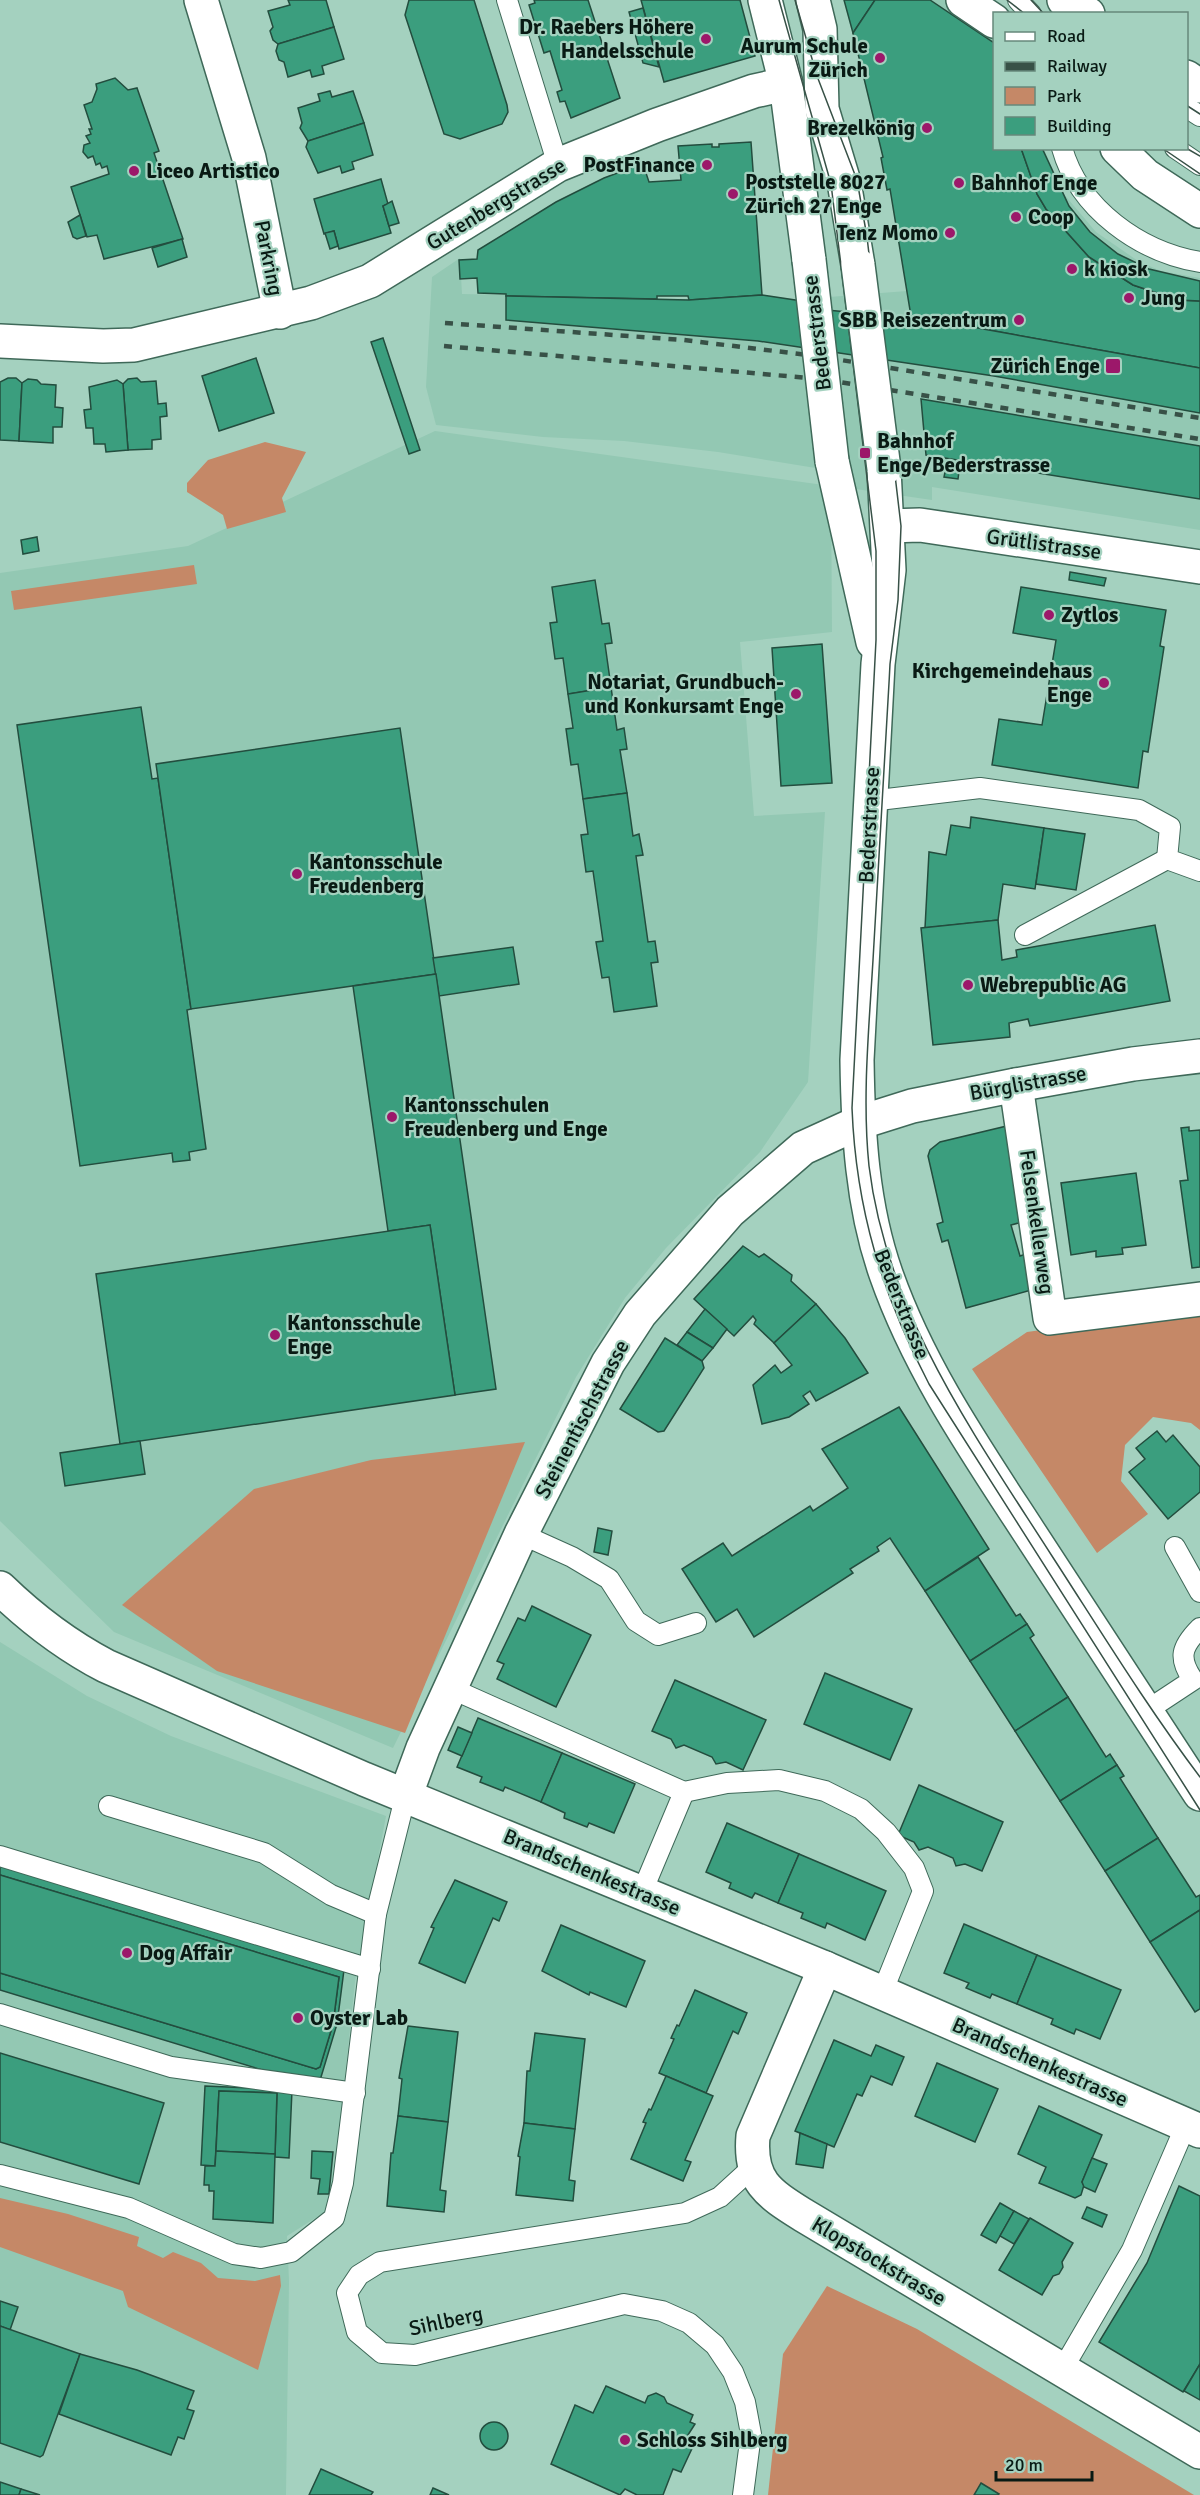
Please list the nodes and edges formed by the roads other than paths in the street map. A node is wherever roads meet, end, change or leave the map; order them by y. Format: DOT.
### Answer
graph roads {
  1 [pos="201,0"];
  2 [pos="507,0"];
  3 [pos="963,0"];
  4 [pos="1018,0"];
  5 [pos="1064,0"];
  6 [pos="768,4"];
  7 [pos="818,10"];
  8 [pos="1029,12"];
  9 [pos="1085,12"];
  10 [pos="993,20"];
  11 [pos="786,84"];
  12 [pos="822,109"];
  13 [pos="1063,150"];
  14 [pos="1119,150"];
  15 [pos="1178,150"];
  16 [pos="558,165"];
  17 [pos="1200,165"];
  18 [pos="1200,211"];
  19 [pos="1200,262"];
  20 [pos="280,312"];
  21 [pos="0,341"];
  22 [pos="846,525"];
  23 [pos="888,526"];
  24 [pos="1200,567"];
  25 [pos="878,664"];
  26 [pos="870,801"];
  27 [pos="1167,860"];
  28 [pos="1200,871"];
  29 [pos="1025,935"];
  30 [pos="1200,1056"];
  31 [pos="1016,1084"];
  32 [pos="858,1123"];
  33 [pos="1200,1299"];
  34 [pos="521,1534"];
  35 [pos="1176,1547"];
  36 [pos="0,1588"];
  37 [pos="1200,1592"];
  38 [pos="696,1623"];
  39 [pos="1200,1628"];
  40 [pos="450,1688"];
  41 [pos="1146,1711"];
  42 [pos="684,1792"];
  43 [pos="406,1794"];
  44 [pos="1200,1794"];
  45 [pos="109,1806"];
  46 [pos="0,1856"];
  47 [pos="642,1892"];
  48 [pos="376,1914"];
  49 [pos="825,1968"];
  50 [pos="370,1969"];
  51 [pos="882,1993"];
  52 [pos="0,2014"];
  53 [pos="355,2093"];
  54 [pos="1193,2128"];
  55 [pos="754,2166"];
  56 [pos="0,2175"];
  57 [pos="1062,2370"];
  58 [pos="1200,2452"];
  59 [pos="742,2495"];
  1 -- 20 [label="street, Parkring"];
  2 -- 16 [label="lane"];
  3 -- 10 [label="street"];
  4 -- 8 [label="lane"];
  5 -- 9 [label="street"];
  6 -- 11 [label="street, Bederstrasse"];
  7 -- 12 [label="street, Bederstrasse"];
  11 -- 12 [label="street"];
  11 -- 16 [label="street, Gutenbergstrasse"];
  11 -- 22 [label="street, Bederstrasse, bridge"];
  12 -- 23 [label="street, Bederstrasse, bridge"];
  13 -- 19 [label="lane"];
  14 -- 18 [label="street"];
  15 -- 17 [label="lane"];
  16 -- 20 [label="street, Gutenbergstrasse"];
  20 -- 21 [label="street, Parkring"];
  22 -- 23 [label="street, Grütlistrasse"];
  22 -- 25 [label="street, Bederstrasse"];
  23 -- 24 [label="street, Grütlistrasse"];
  23 -- 25 [label="street, Bederstrasse"];
  25 -- 26 [label="street, Bederstrasse"];
  26 -- 27 [label="lane"];
  26 -- 32 [label="street, Bederstrasse"];
  27 -- 28 [label="lane"];
  27 -- 29 [label="lane"];
  30 -- 31 [label="street, Bürglistrasse"];
  31 -- 32 [label="street, Bürglistrasse"];
  31 -- 33 [label="street, Felsenkellerweg"];
  32 -- 34 [label="street, Steinentischstrasse"];
  32 -- 41 [label="street, Bederstrasse"];
  34 -- 38 [label="lane"];
  34 -- 40 [label="street, Steinentischstrasse"];
  35 -- 37 [label="lane"];
  36 -- 43 [label="street, Brandschenkestrasse"];
  39 -- 41 [label="lane"];
  40 -- 42 [label="lane"];
  40 -- 43 [label="street, Steinentischstrasse"];
  41 -- 44 [label="street, Bederstrasse"];
  42 -- 47 [label="lane"];
  42 -- 51 [label="lane"];
  43 -- 47 [label="street, Brandschenkestrasse"];
  43 -- 48 [label="lane"];
  45 -- 48 [label="lane"];
  46 -- 50 [label="lane"];
  47 -- 49 [label="street, Brandschenkestrasse"];
  48 -- 50 [label="lane"];
  49 -- 51 [label="street, Brandschenkestrasse"];
  49 -- 55 [label="street"];
  50 -- 53 [label="lane"];
  51 -- 54 [label="street, Brandschenkestrasse"];
  52 -- 53 [label="lane"];
  53 -- 56 [label="lane"];
  54 -- 57 [label="lane"];
  55 -- 57 [label="street, Klopstockstrasse"];
  55 -- 59 [label="lane, Sihlberg"];
  57 -- 58 [label="street, Klopstockstrasse"];
}
